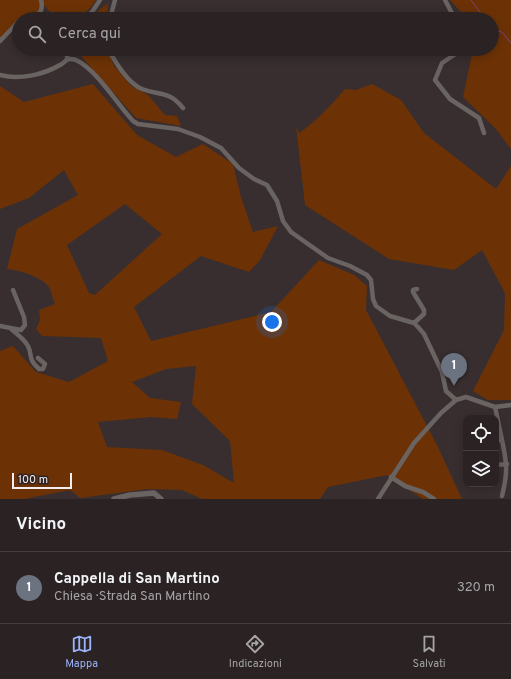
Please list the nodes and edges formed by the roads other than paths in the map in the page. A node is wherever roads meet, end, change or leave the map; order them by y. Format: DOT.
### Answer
graph roads {
  1 [pos="42,0"];
  2 [pos="100,0"];
  3 [pos="115,0"];
  4 [pos="445,0"];
  5 [pos="40,12"];
  6 [pos="92,12"];
  7 [pos="112,12"];
  8 [pos="451,12"];
  9 [pos="12,28"];
  10 [pos="0,41"];
  11 [pos="68,56"];
  12 [pos="113,56"];
  13 [pos="452,56"];
  14 [pos="68,60"];
  15 [pos="0,75"];
  16 [pos="183,108"];
  17 [pos="484,133"];
  18 [pos="417,289"];
  19 [pos="12,290"];
  20 [pos="414,323"];
  21 [pos="0,326"];
  22 [pos="12,329"];
  23 [pos="38,358"];
  24 [pos="456,400"];
  25 [pos="511,405"];
  26 [pos="495,407"];
  27 [pos="502,440"];
  28 [pos="507,464"];
  29 [pos="499,465"];
  30 [pos="391,477"];
  31 [pos="502,496"];
  32 [pos="114,499"];
  33 [pos="161,499"];
  34 [pos="378,499"];
  35 [pos="434,499"];
  1 -- 5 [label="street"];
  2 -- 6 [label="street"];
  3 -- 7 [label="street"];
  4 -- 8 [label="street"];
  9 -- 10 [label="street"];
  11 -- 14 [label="street"];
  12 -- 16 [label="street"];
  13 -- 17 [label="street"];
  14 -- 15 [label="street"];
  14 -- 20 [label="street"];
  18 -- 20 [label="street"];
  19 -- 22 [label="street"];
  20 -- 24 [label="street"];
  21 -- 22 [label="street"];
  22 -- 23 [label="street"];
  24 -- 26 [label="street"];
  24 -- 30 [label="street"];
  25 -- 26 [label="street"];
  26 -- 27 [label="street"];
  27 -- 28 [label="street"];
  28 -- 29 [label="street"];
  28 -- 31 [label="street"];
  30 -- 34 [label="street"];
  30 -- 35 [label="street"];
  32 -- 33 [label="street"];
}
